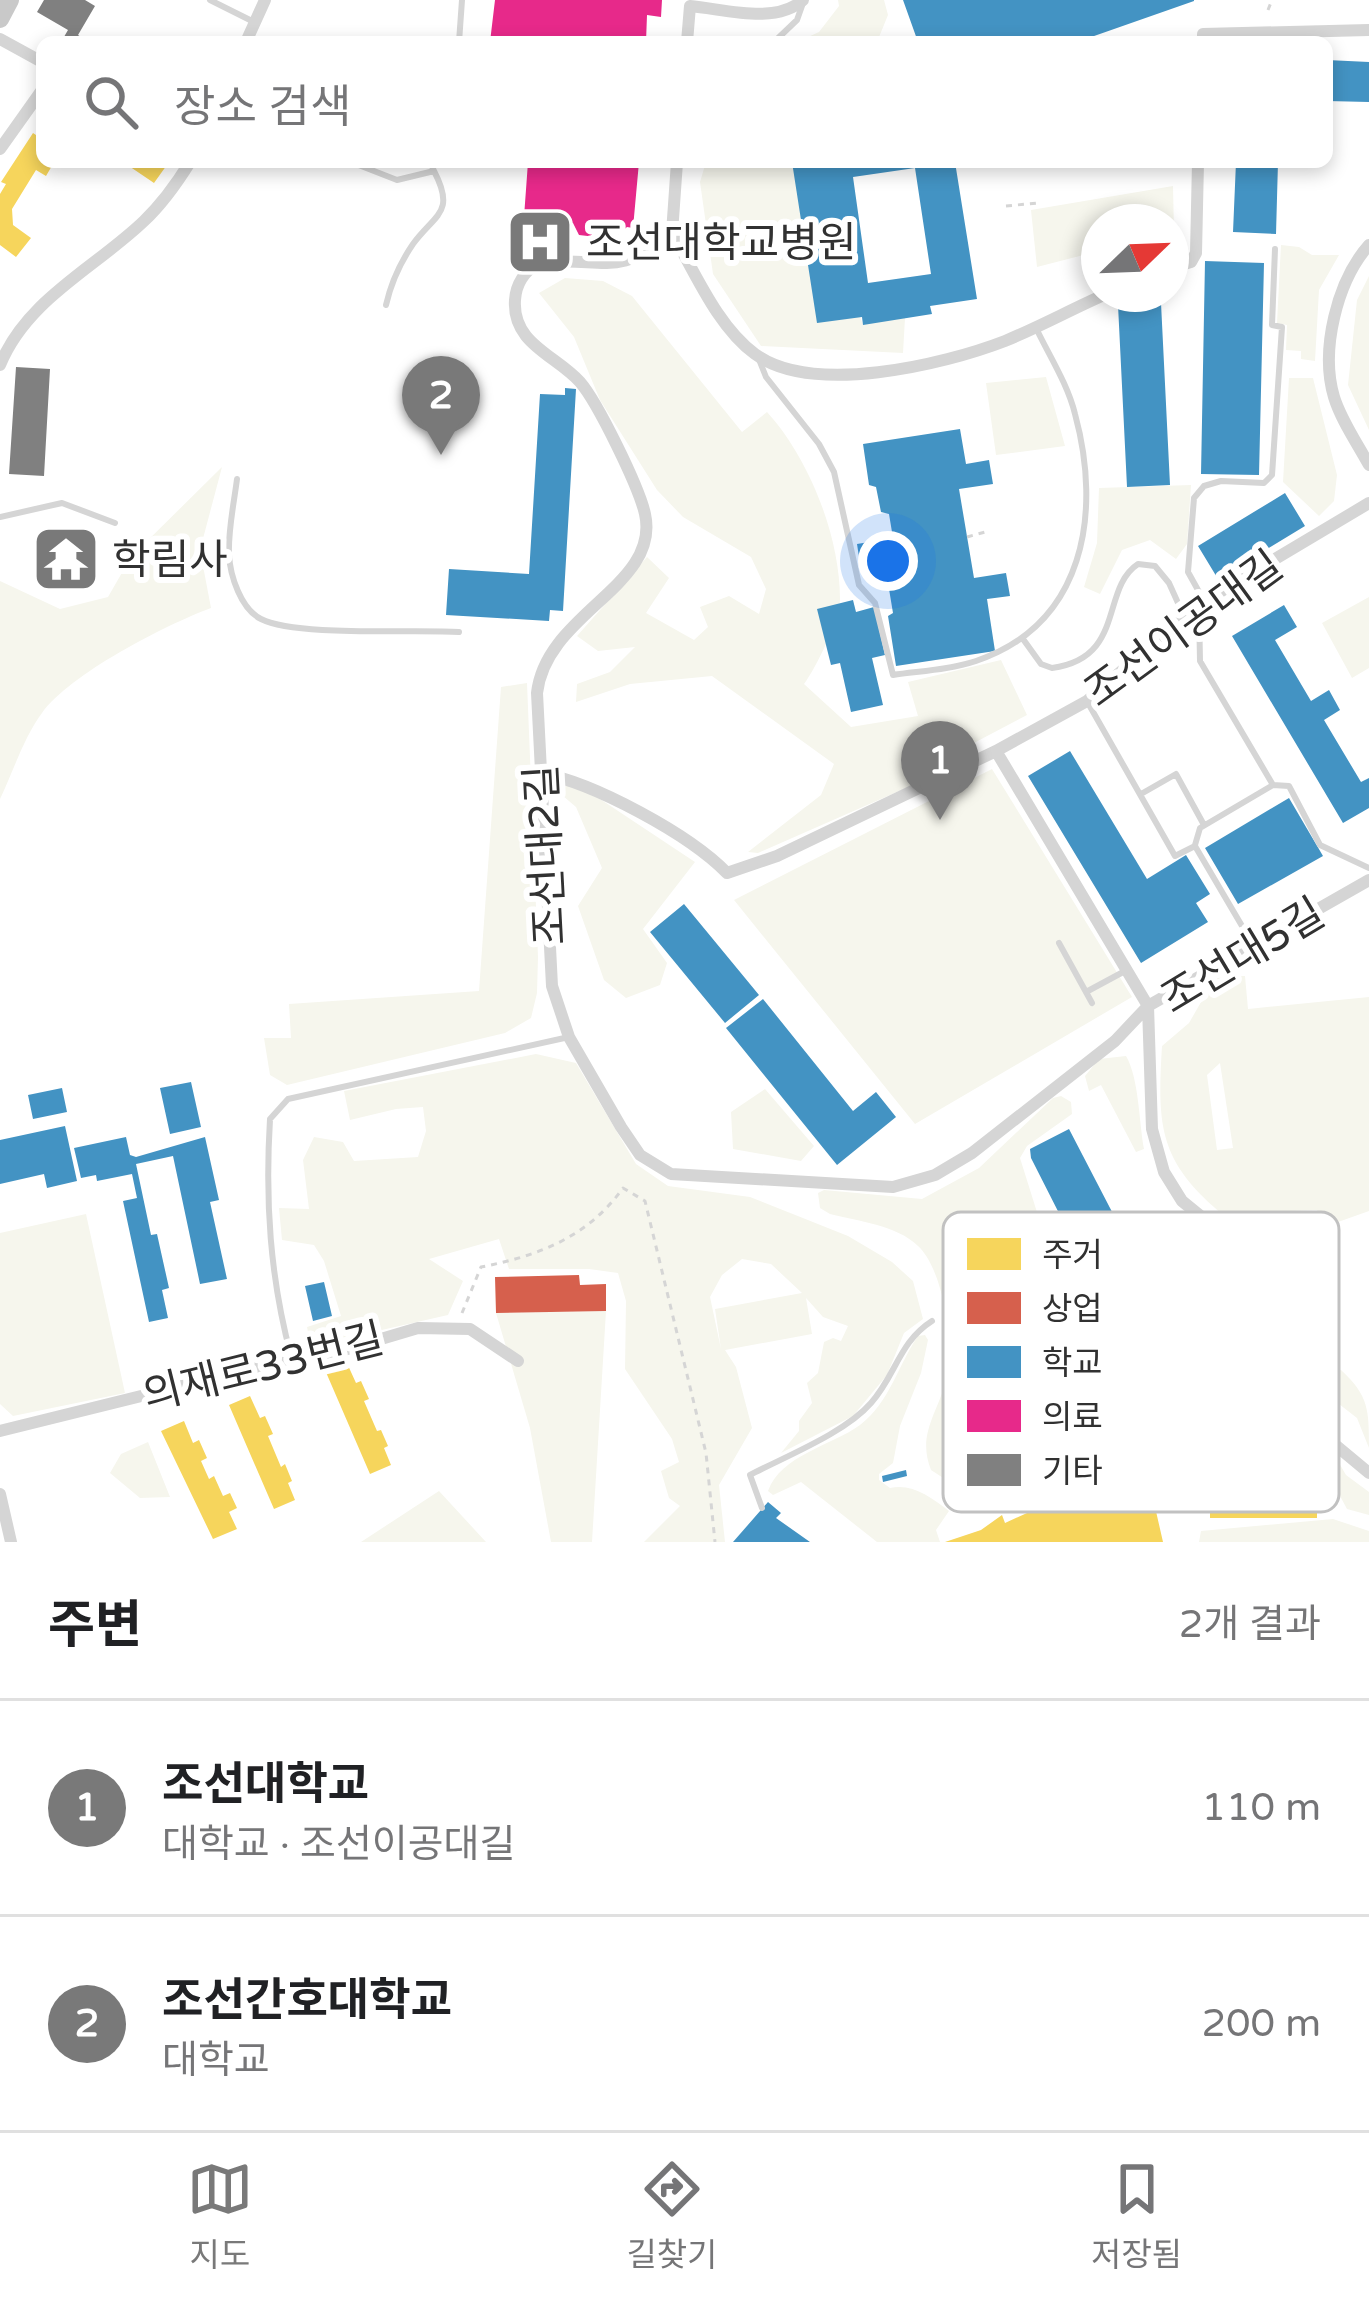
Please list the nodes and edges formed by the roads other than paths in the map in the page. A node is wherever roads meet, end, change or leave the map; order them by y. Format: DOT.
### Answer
graph roads {
  1 [pos="10,0"];
  2 [pos="210,0"];
  3 [pos="265,0"];
  4 [pos="462,0"];
  5 [pos="804,0"];
  6 [pos="690,3"];
  7 [pos="0,19"];
  8 [pos="255,23"];
  9 [pos="1369,30"];
  10 [pos="250,36"];
  11 [pos="459,36"];
  12 [pos="687,36"];
  13 [pos="780,36"];
  14 [pos="1203,36"];
  15 [pos="0,39"];
  16 [pos="36,59"];
  17 [pos="36,98"];
  18 [pos="0,149"];
  19 [pos="186,168"];
  20 [pos="367,168"];
  21 [pos="427,168"];
  22 [pos="433,168"];
  23 [pos="677,168"];
  24 [pos="1198,168"];
  25 [pos="672,232"];
  26 [pos="1369,245"];
  27 [pos="1276,249"];
  28 [pos="1189,263"];
  29 [pos="386,305"];
  30 [pos="1081,306"];
  31 [pos="1035,327"];
  32 [pos="758,356"];
  33 [pos="0,365"];
  34 [pos="1369,465"];
  35 [pos="237,479"];
  36 [pos="1369,503"];
  37 [pos="0,517"];
  38 [pos="115,523"];
  39 [pos="1201,604"];
  40 [pos="1185,617"];
  41 [pos="459,632"];
  42 [pos="1023,639"];
  43 [pos="1087,701"];
  44 [pos="996,752"];
  45 [pos="541,773"];
  46 [pos="1273,785"];
  47 [pos="1139,794"];
  48 [pos="1204,825"];
  49 [pos="1195,846"];
  50 [pos="1369,868"];
  51 [pos="1369,880"];
  52 [pos="1059,943"];
  53 [pos="1254,946"];
  54 [pos="1126,970"];
  55 [pos="1086,992"];
  56 [pos="1092,1003"];
  57 [pos="1148,1006"];
  58 [pos="569,1037"];
  59 [pos="1196,1212"];
  60 [pos="932,1322"];
  61 [pos="291,1359"];
  62 [pos="518,1361"];
  63 [pos="0,1431"];
  64 [pos="1339,1448"];
  65 [pos="1369,1473"];
  66 [pos="0,1494"];
  67 [pos="762,1508"];
  68 [pos="11,1542"];
  1 -- 7 [label="main road"];
  2 -- 8 [label="lane"];
  3 -- 8 [label="street"];
  4 -- 11 [label="lane"];
  5 -- 6 [label="street"];
  5 -- 13 [label="lane"];
  6 -- 12 [label="street"];
  8 -- 10 [label="street"];
  9 -- 14 [label="street"];
  15 -- 16 [label="street"];
  17 -- 18 [label="street"];
  19 -- 33 [label="street"];
  20 -- 21 [label="lane"];
  22 -- 29 [label="lane"];
  23 -- 25 [label="street"];
  24 -- 28 [label="street"];
  25 -- 32 [label="street"];
  25 -- 45 [label="street, 조선대2길"];
  26 -- 34 [label="street"];
  27 -- 39 [label="lane"];
  30 -- 31 [label="street"];
  31 -- 32 [label="street"];
  31 -- 42 [label="lane"];
  32 -- 42 [label="lane"];
  35 -- 41 [label="lane"];
  36 -- 39 [label="street, 조선이공대길"];
  37 -- 38 [label="lane"];
  39 -- 40 [label="street, 조선이공대길"];
  39 -- 46 [label="lane"];
  40 -- 42 [label="lane"];
  40 -- 43 [label="street, 조선이공대길"];
  43 -- 44 [label="street, 조선이공대길"];
  43 -- 47 [label="lane"];
  44 -- 45 [label="street, 조선이공대길"];
  44 -- 54 [label="street"];
  45 -- 58 [label="street, 조선대2길"];
  46 -- 48 [label="lane"];
  46 -- 50 [label="lane"];
  47 -- 48 [label="lane"];
  47 -- 49 [label="lane"];
  48 -- 49 [label="lane"];
  49 -- 53 [label="lane"];
  51 -- 53 [label="street, 조선대5길"];
  52 -- 55 [label="lane"];
  53 -- 57 [label="street, 조선대5길"];
  54 -- 55 [label="lane"];
  54 -- 57 [label="street"];
  55 -- 56 [label="lane"];
  57 -- 58 [label="street, 조선대2길"];
  57 -- 59 [label="street, 조선대5길"];
  58 -- 61 [label="lane"];
  60 -- 67 [label="lane"];
  61 -- 62 [label="street, 의재로33번길"];
  61 -- 63 [label="street, 의재로33번길"];
  64 -- 65 [label="street, 조선대5길"];
  66 -- 68 [label="street"];
}
